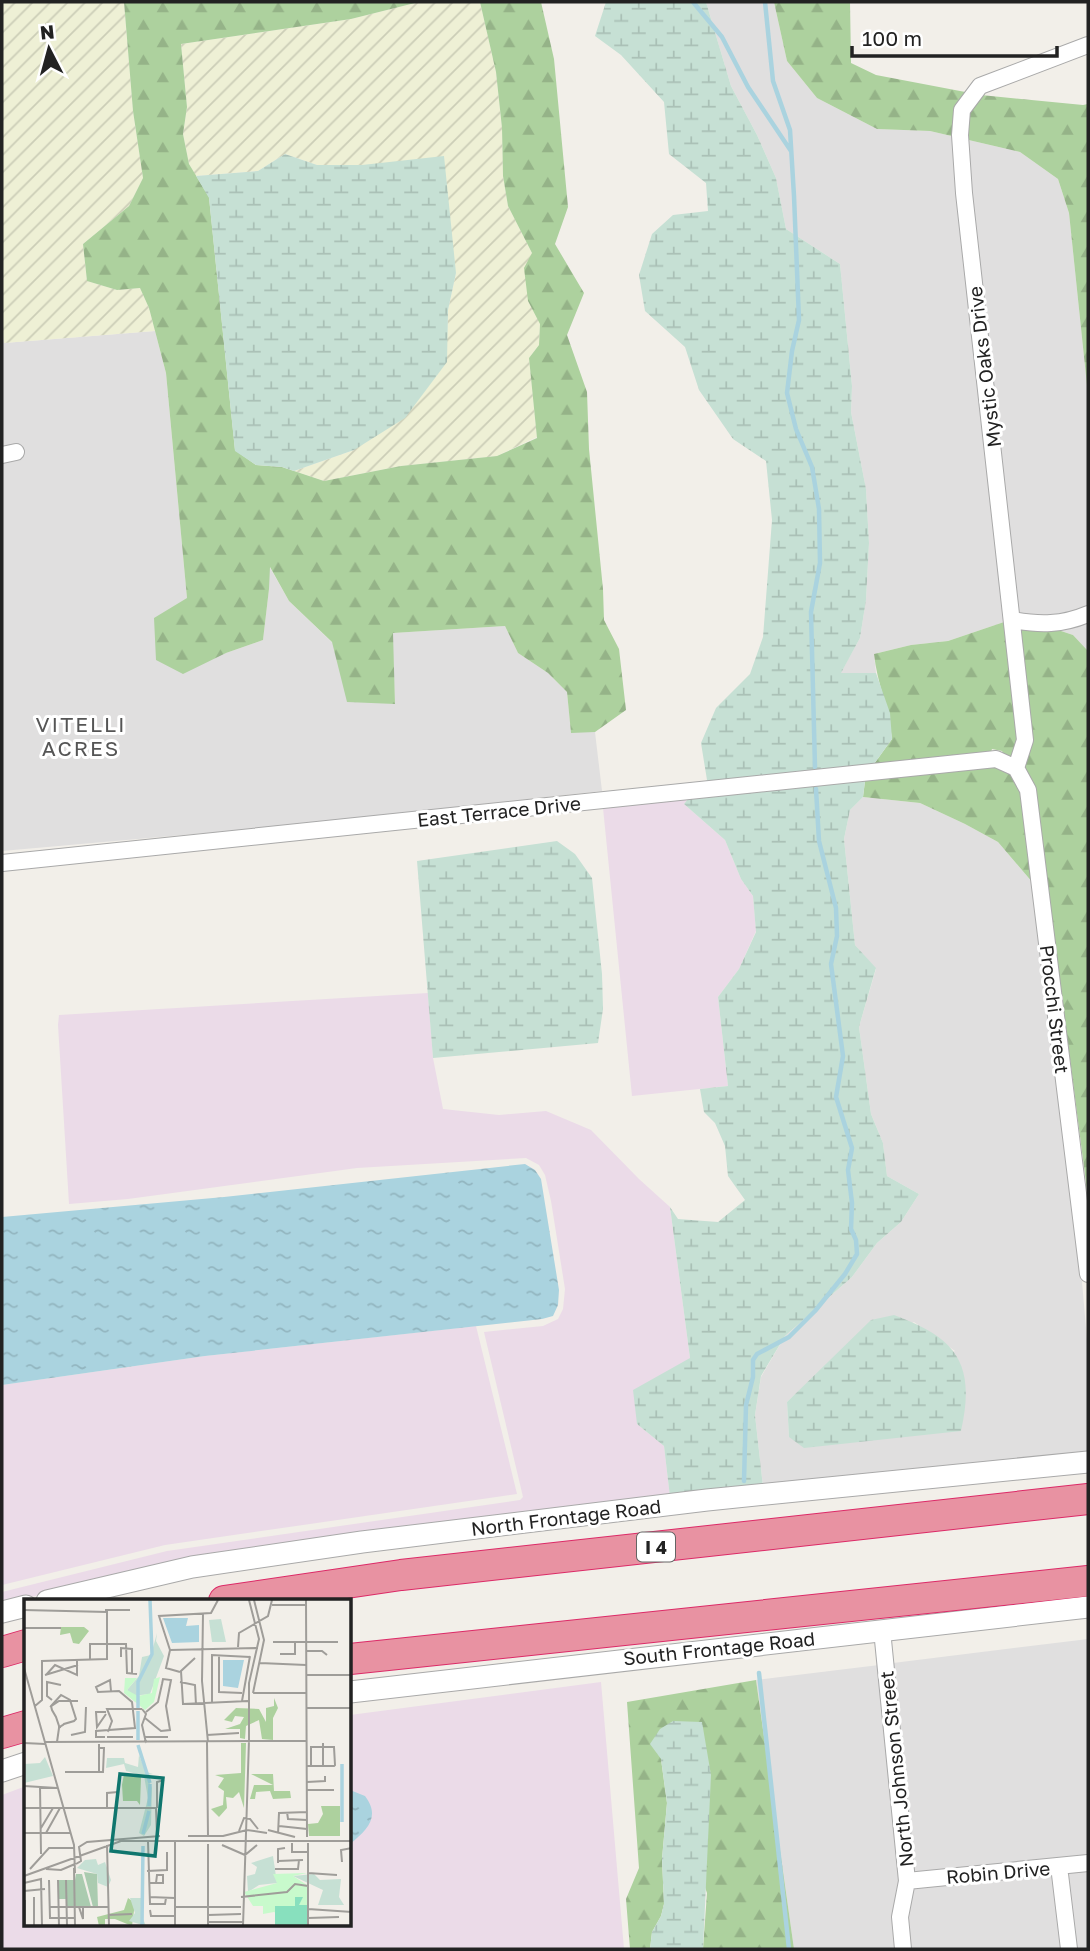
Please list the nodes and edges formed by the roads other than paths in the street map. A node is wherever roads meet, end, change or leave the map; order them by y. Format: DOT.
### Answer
graph roads {
  1 [pos="1088,45"];
  2 [pos="1088,614"];
  3 [pos="1012,620"];
  4 [pos="1016,768"];
  5 [pos="2,863"];
  6 [pos="1088,1274"];
  7 [pos="1088,1462"];
  8 [pos="1088,1499"];
  9 [pos="1088,1581"];
  10 [pos="56,1599"];
  11 [pos="238,1599"];
  12 [pos="24,1606"];
  13 [pos="1088,1607"];
  14 [pos="2,1612"];
  15 [pos="882,1630"];
  16 [pos="352,1659"];
  17 [pos="352,1692"];
  18 [pos="24,1727"];
  19 [pos="2,1733"];
  20 [pos="24,1764"];
  21 [pos="2,1771"];
  22 [pos="1088,1863"];
  23 [pos="1059,1866"];
  24 [pos="907,1881"];
  25 [pos="903,1949"];
  26 [pos="1069,1949"];
  1 -- 3 [label="street, Mystic Oaks Drive"];
  2 -- 3 [label="street"];
  3 -- 4 [label="street, Mystic Oaks Drive"];
  4 -- 5 [label="street, East Terrace Drive"];
  4 -- 6 [label="street, Procchi Street"];
  7 -- 10 [label="street, North Frontage Road"];
  8 -- 11 [label="highway, I 4"];
  9 -- 16 [label="highway"];
  12 -- 14 [label="street"];
  13 -- 15 [label="street, South Frontage Road"];
  15 -- 17 [label="street, South Frontage Road"];
  15 -- 24 [label="street, North Johnson Street"];
  18 -- 19 [label="highway"];
  20 -- 21 [label="street"];
  22 -- 23 [label="street, Robin Drive"];
  23 -- 24 [label="street, Robin Drive"];
  23 -- 26 [label="street"];
  24 -- 25 [label="street, North Johnson Street"];
}
